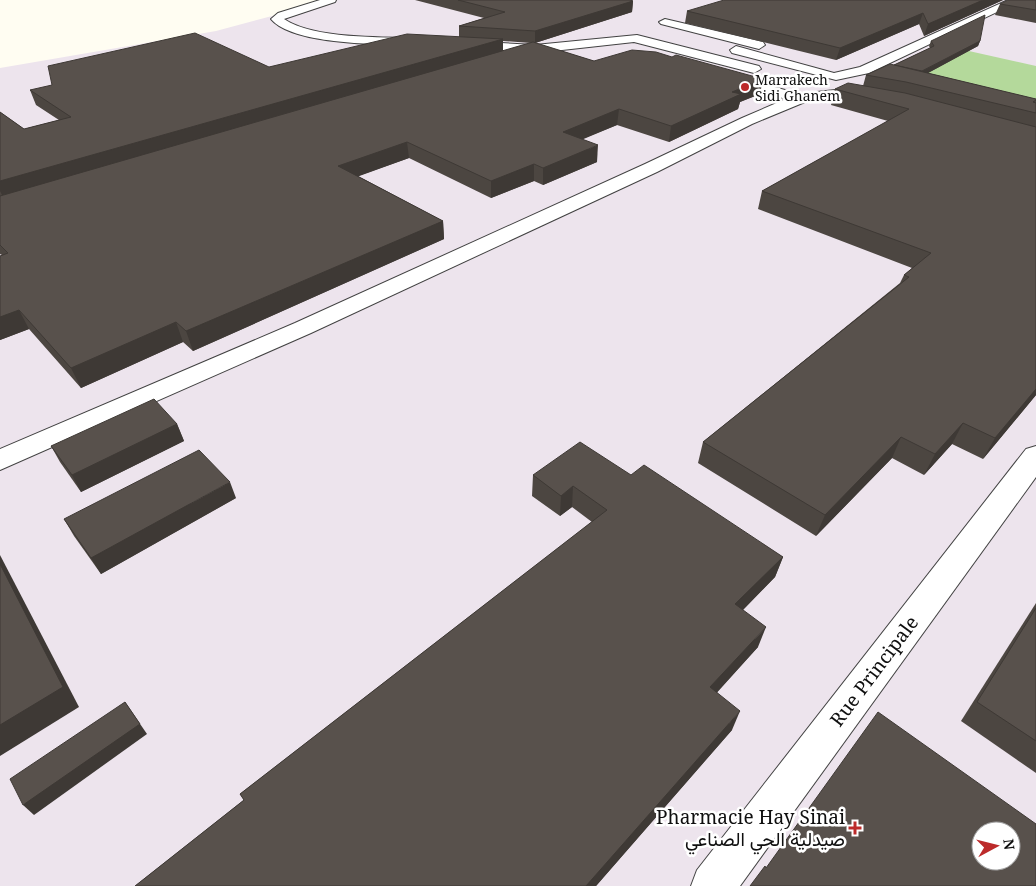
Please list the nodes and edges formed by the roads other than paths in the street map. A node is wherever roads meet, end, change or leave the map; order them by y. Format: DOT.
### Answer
graph roads {
  1 [pos="331,0"];
  2 [pos="1017,0"];
  3 [pos="639,40"];
  4 [pos="430,43"];
  5 [pos="580,44"];
  6 [pos="458,45"];
  7 [pos="563,46"];
  8 [pos="535,49"];
  9 [pos="599,56"];
  10 [pos="664,60"];
  11 [pos="488,63"];
  12 [pos="768,73"];
  13 [pos="714,74"];
  14 [pos="828,75"];
  15 [pos="850,94"];
  16 [pos="804,95"];
  17 [pos="1036,456"];
  18 [pos="0,460"];
  19 [pos="712,886"];
  1 -- 4 [label="street"];
  2 -- 14 [label="street"];
  3 -- 5 [label="street"];
  3 -- 5 [label="street"];
  3 -- 10 [label="street"];
  3 -- 12 [label="street"];
  3 -- 14 [label="street"];
  5 -- 7 [label="street"];
  6 -- 8 [label="street"];
  7 -- 8 [label="street"];
  7 -- 9 [label="street"];
  8 -- 11 [label="street"];
  13 -- 16 [label="street"];
  14 -- 16 [label="street"];
  15 -- 16 [label="street"];
  16 -- 18 [label="street"];
  17 -- 19 [label="street, Rue Principale"];
}
